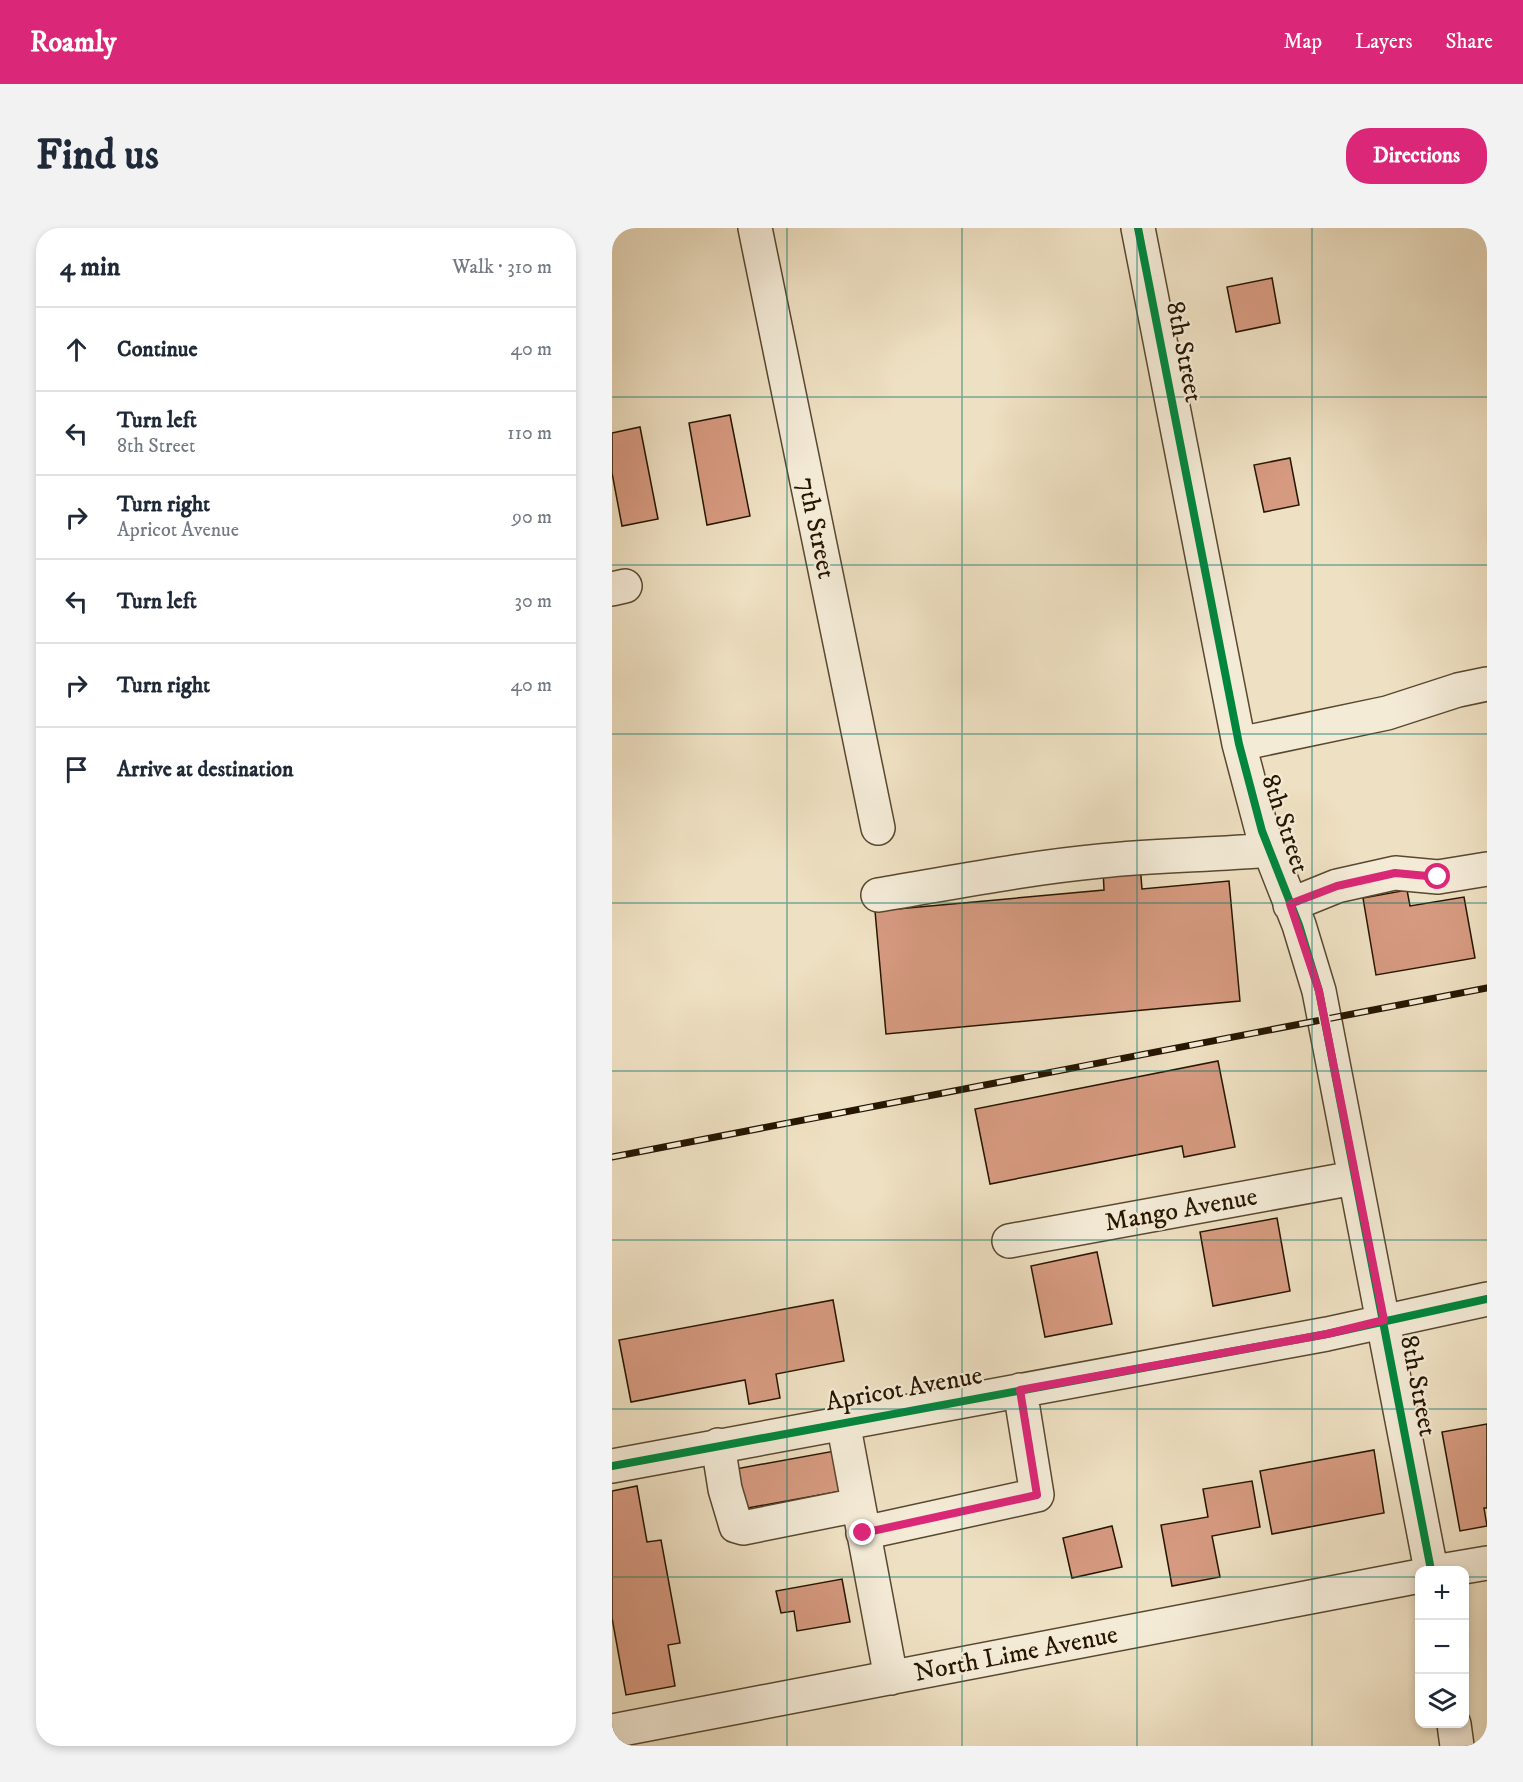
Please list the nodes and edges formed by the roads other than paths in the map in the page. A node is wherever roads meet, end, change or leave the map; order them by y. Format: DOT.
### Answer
graph roads {
  1 [pos="755,228"];
  2 [pos="1138,228"];
  3 [pos="1487,684"];
  4 [pos="1239,744"];
  5 [pos="878,828"];
  6 [pos="1269,850"];
  7 [pos="1487,869"];
  8 [pos="878,895"];
  9 [pos="1290,904"];
  10 [pos="1354,1178"];
  11 [pos="1009,1241"];
  12 [pos="1487,1299"];
  13 [pos="1384,1320"];
  14 [pos="1020,1390"];
  15 [pos="843,1422"];
  16 [pos="718,1445"];
  17 [pos="612,1466"];
  18 [pos="860,1519"];
  19 [pos="1487,1563"];
  20 [pos="1430,1566"];
  21 [pos="1469,1566"];
  22 [pos="1415,1577"];
  23 [pos="891,1678"];
  24 [pos="1455,1728"];
  25 [pos="612,1731"];
  26 [pos="1457,1746"];
  1 -- 5 [label="street, 7th Street"];
  2 -- 4 [label="street, 8th Street"];
  3 -- 4 [label="street"];
  4 -- 6 [label="street, 8th Street"];
  6 -- 8 [label="street"];
  6 -- 9 [label="street, 8th Street"];
  7 -- 9 [label="street"];
  9 -- 10 [label="street, 8th Street"];
  10 -- 11 [label="street, Mango Avenue"];
  10 -- 13 [label="street, 8th Street"];
  12 -- 13 [label="street, Apricot Avenue"];
  13 -- 14 [label="street, Apricot Avenue"];
  13 -- 20 [label="street, 8th Street"];
  14 -- 15 [label="street, Apricot Avenue"];
  14 -- 18 [label="street"];
  15 -- 16 [label="street, Apricot Avenue"];
  15 -- 18 [label="street"];
  16 -- 17 [label="street, Apricot Avenue"];
  16 -- 18 [label="street"];
  18 -- 23 [label="street"];
  19 -- 21 [label="street"];
  22 -- 23 [label="street, North Lime Avenue"];
  23 -- 25 [label="street, North Lime Avenue"];
  24 -- 26 [label="street"];
}
